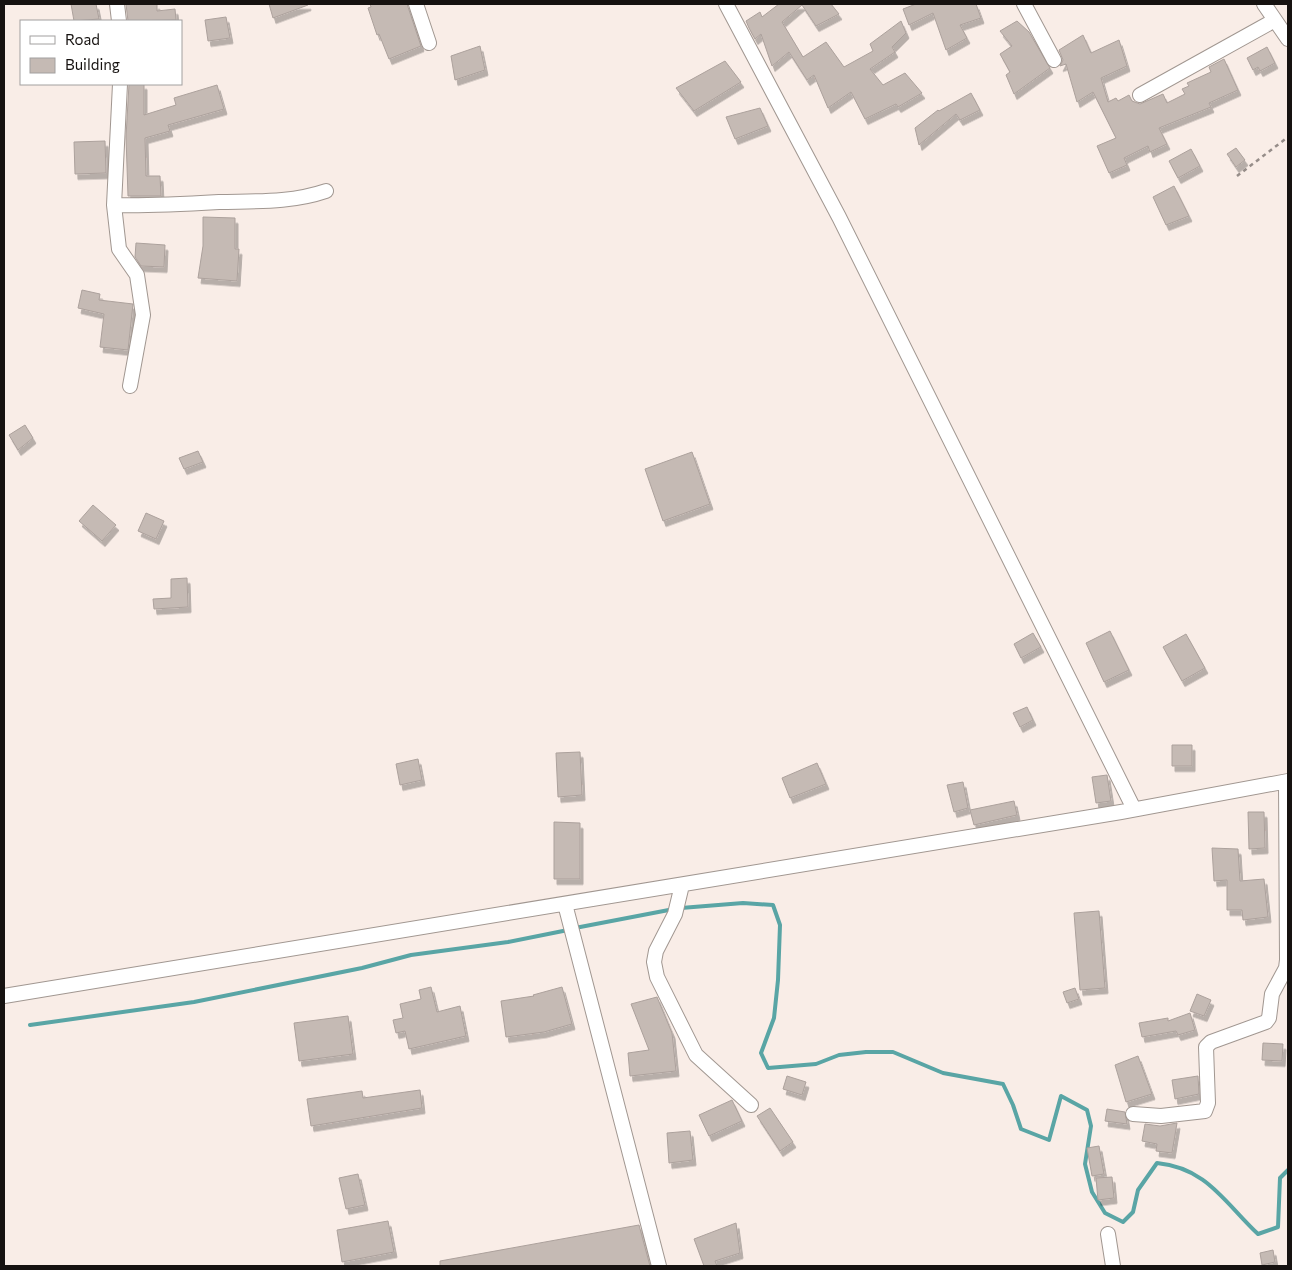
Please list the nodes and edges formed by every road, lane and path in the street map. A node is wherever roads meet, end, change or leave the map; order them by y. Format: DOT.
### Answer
graph roads {
  1 [pos="117,4"];
  2 [pos="416,4"];
  3 [pos="726,4"];
  4 [pos="1024,4"];
  5 [pos="1264,4"];
  6 [pos="119,20"];
  7 [pos="1275,20"];
  8 [pos="1288,39"];
  9 [pos="429,43"];
  10 [pos="1054,60"];
  11 [pos="120,85"];
  12 [pos="1140,96"];
  13 [pos="1288,137"];
  14 [pos="1237,176"];
  15 [pos="326,191"];
  16 [pos="114,205"];
  17 [pos="130,386"];
  18 [pos="1287,782"];
  19 [pos="1134,809"];
  20 [pos="682,885"];
  21 [pos="565,904"];
  22 [pos="4,996"];
  23 [pos="751,1105"];
  24 [pos="1133,1114"];
  25 [pos="1108,1234"];
  26 [pos="659,1266"];
  27 [pos="1113,1266"];
  1 -- 6 [label="street"];
  2 -- 9 [label="street"];
  3 -- 19 [label="street"];
  4 -- 10 [label="street"];
  5 -- 7 [label="street"];
  7 -- 8 [label="street"];
  7 -- 12 [label="street"];
  11 -- 16 [label="street"];
  13 -- 14 [label="path"];
  15 -- 16 [label="street"];
  16 -- 17 [label="street"];
  18 -- 19 [label="street"];
  18 -- 24 [label="street"];
  19 -- 20 [label="street"];
  20 -- 21 [label="street"];
  20 -- 23 [label="street"];
  21 -- 22 [label="street"];
  21 -- 26 [label="street"];
  25 -- 27 [label="street"];
}
